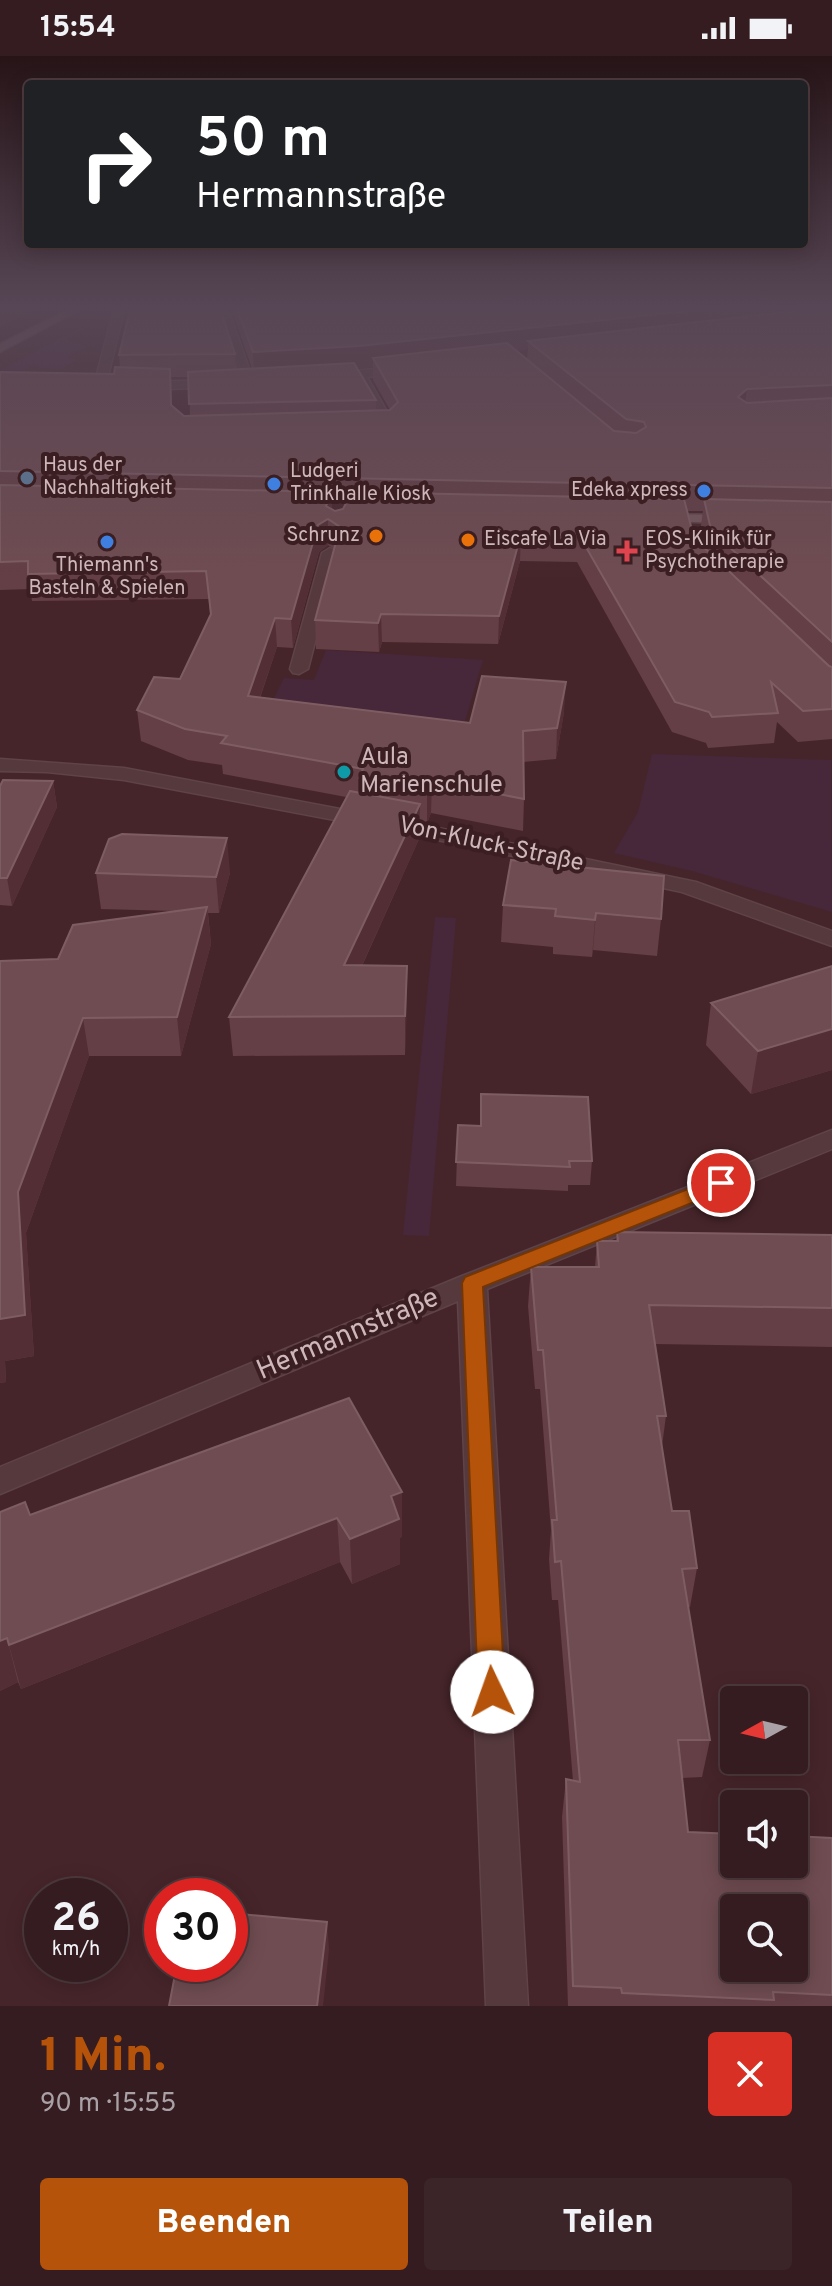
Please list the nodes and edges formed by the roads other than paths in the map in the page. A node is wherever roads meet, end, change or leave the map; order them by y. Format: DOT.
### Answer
graph roads {
  1 [pos="373,397"];
  2 [pos="361,428"];
  3 [pos="650,518"];
  4 [pos="747,520"];
  5 [pos="330,553"];
  6 [pos="299,669"];
  7 [pos="0,765"];
  8 [pos="832,939"];
  9 [pos="832,1139"];
  10 [pos="472,1283"];
  11 [pos="0,1481"];
  12 [pos="507,2006"];
  1 -- 2 [label="street"];
  3 -- 4 [label="main road"];
  5 -- 6 [label="street"];
  7 -- 8 [label="street, Von-Kluck-Straße"];
  9 -- 10 [label="street, Hermannstraße"];
  10 -- 11 [label="street, Hermannstraße"];
  10 -- 12 [label="street"];
}
